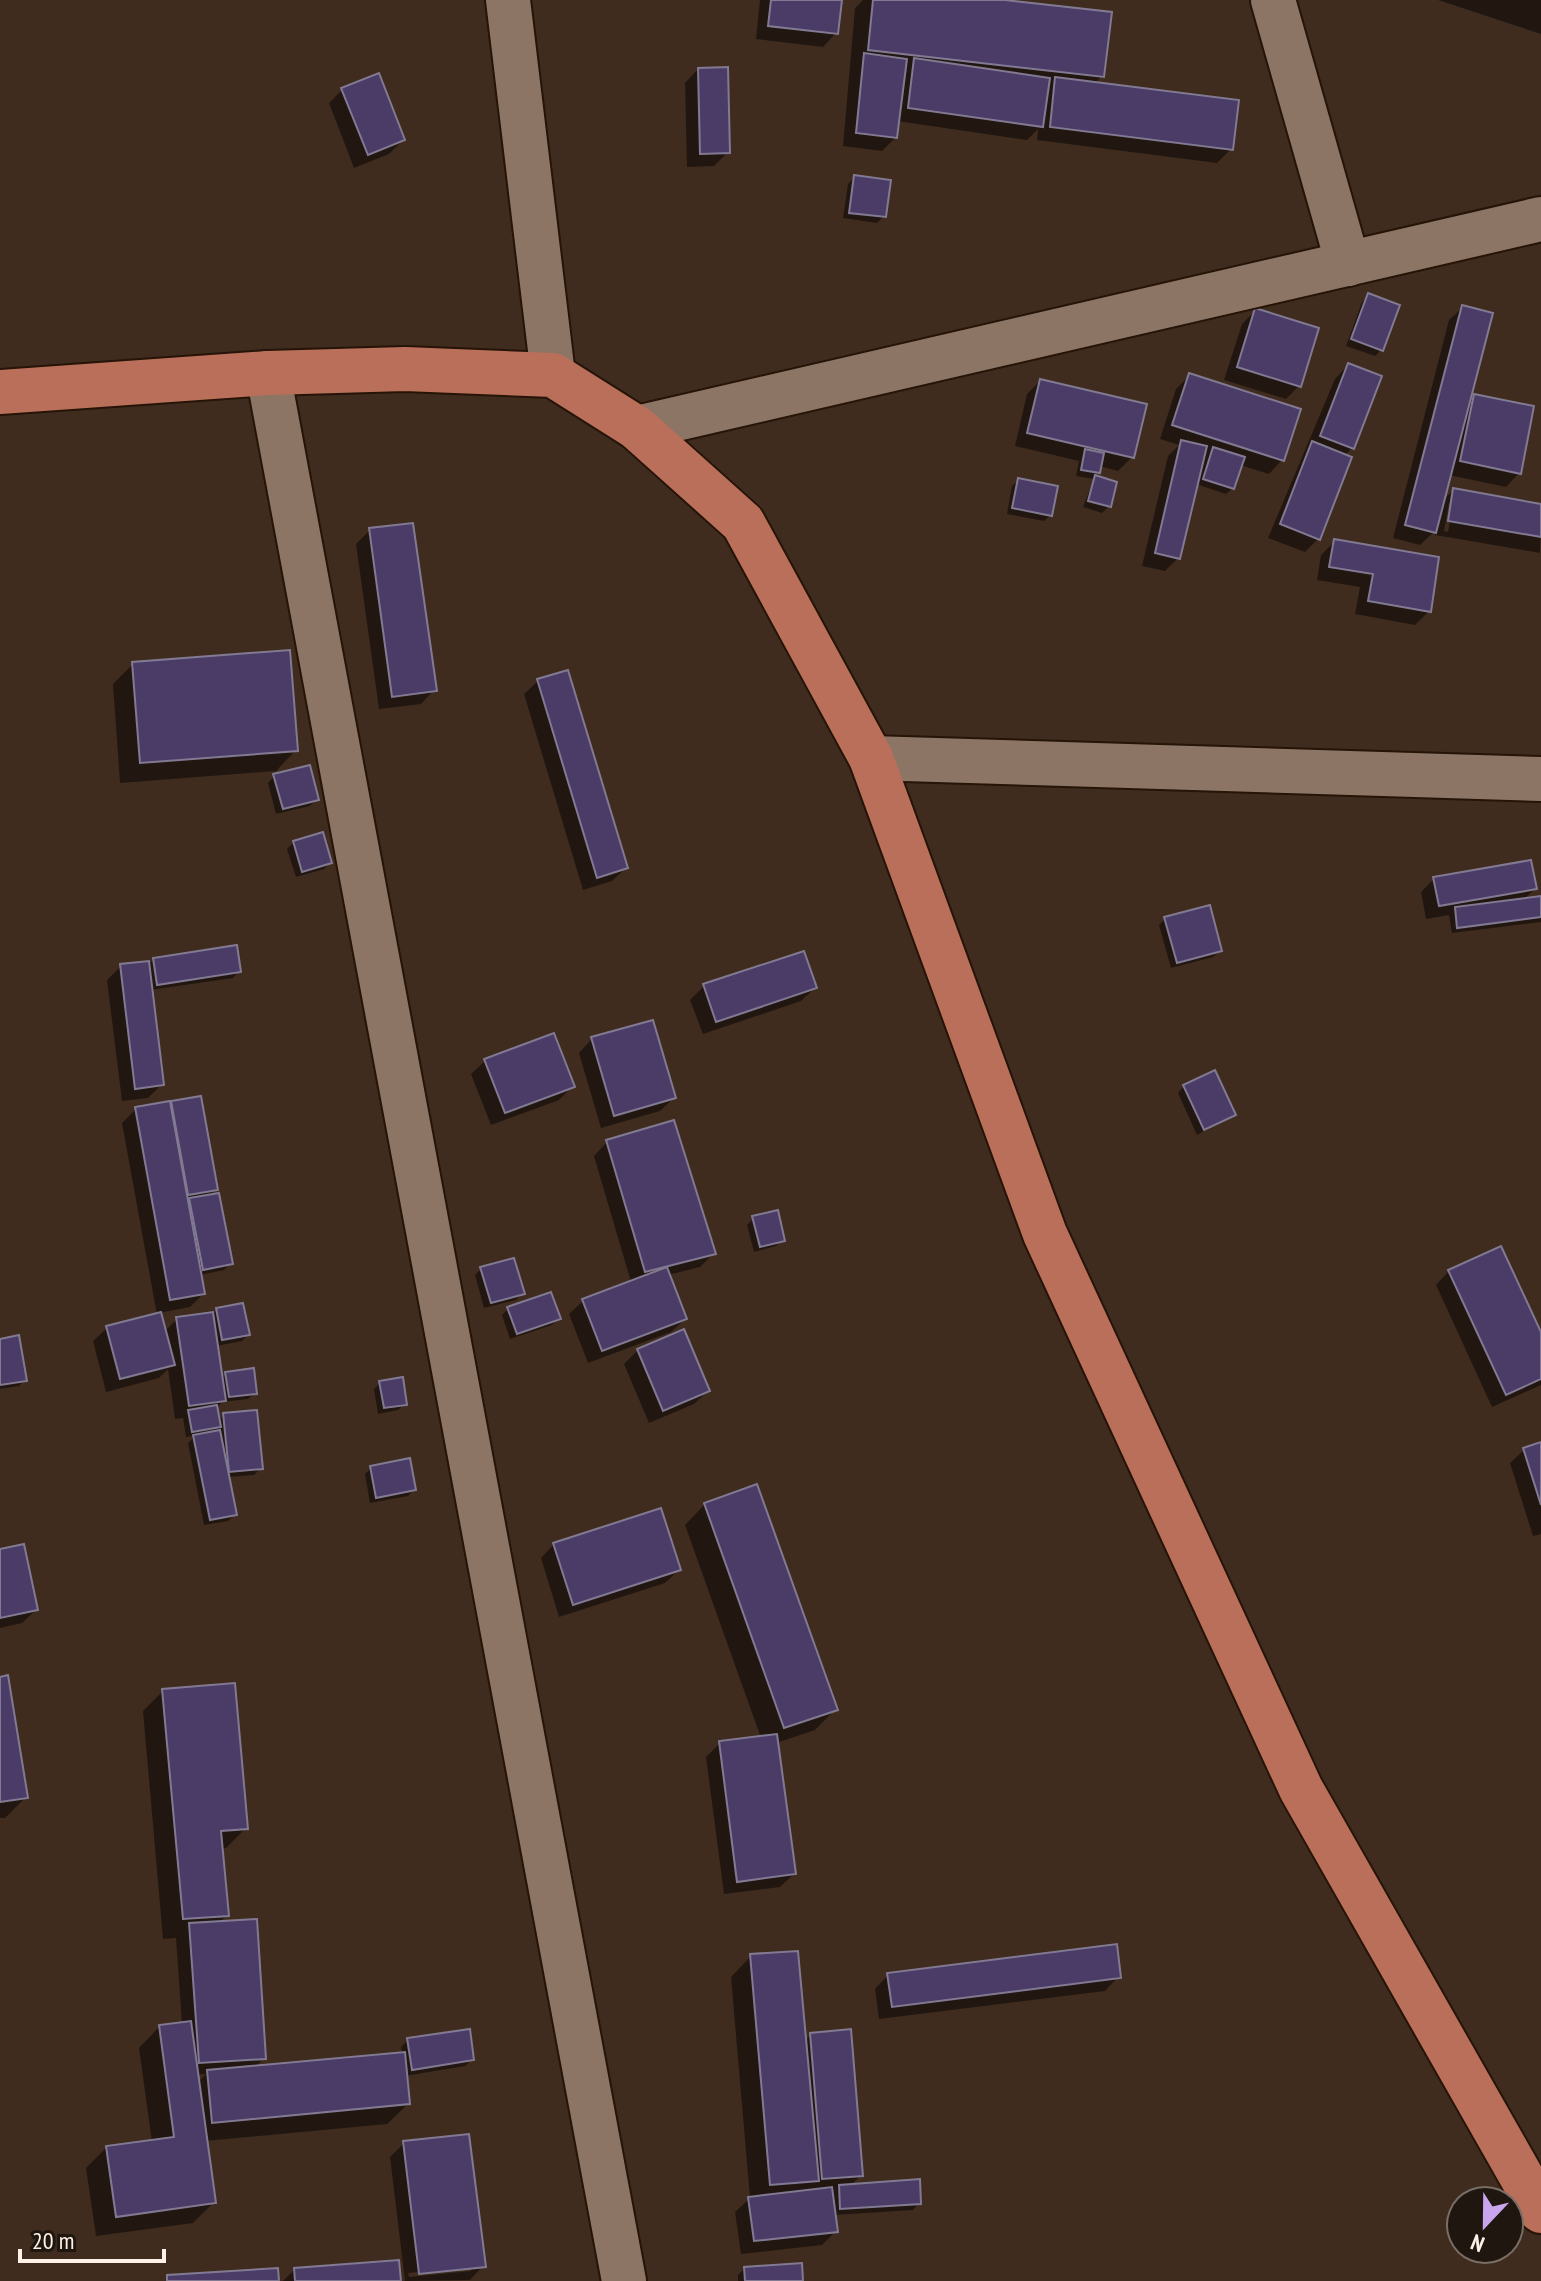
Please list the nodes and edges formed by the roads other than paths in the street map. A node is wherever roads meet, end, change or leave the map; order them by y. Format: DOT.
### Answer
graph roads {
  1 [pos="508,0"];
  2 [pos="1273,0"];
  3 [pos="1541,219"];
  4 [pos="1348,264"];
  5 [pos="268,373"];
  6 [pos="553,375"];
  7 [pos="0,392"];
  8 [pos="637,428"];
  9 [pos="871,758"];
  10 [pos="1541,779"];
  11 [pos="1541,2211"];
  12 [pos="624,2281"];
  1 -- 6 [label="street"];
  2 -- 4 [label="street"];
  3 -- 4 [label="street"];
  4 -- 8 [label="street"];
  5 -- 6 [label="main road"];
  5 -- 7 [label="main road"];
  5 -- 12 [label="street"];
  6 -- 8 [label="main road"];
  8 -- 9 [label="main road"];
  9 -- 10 [label="street"];
  9 -- 11 [label="main road"];
}
